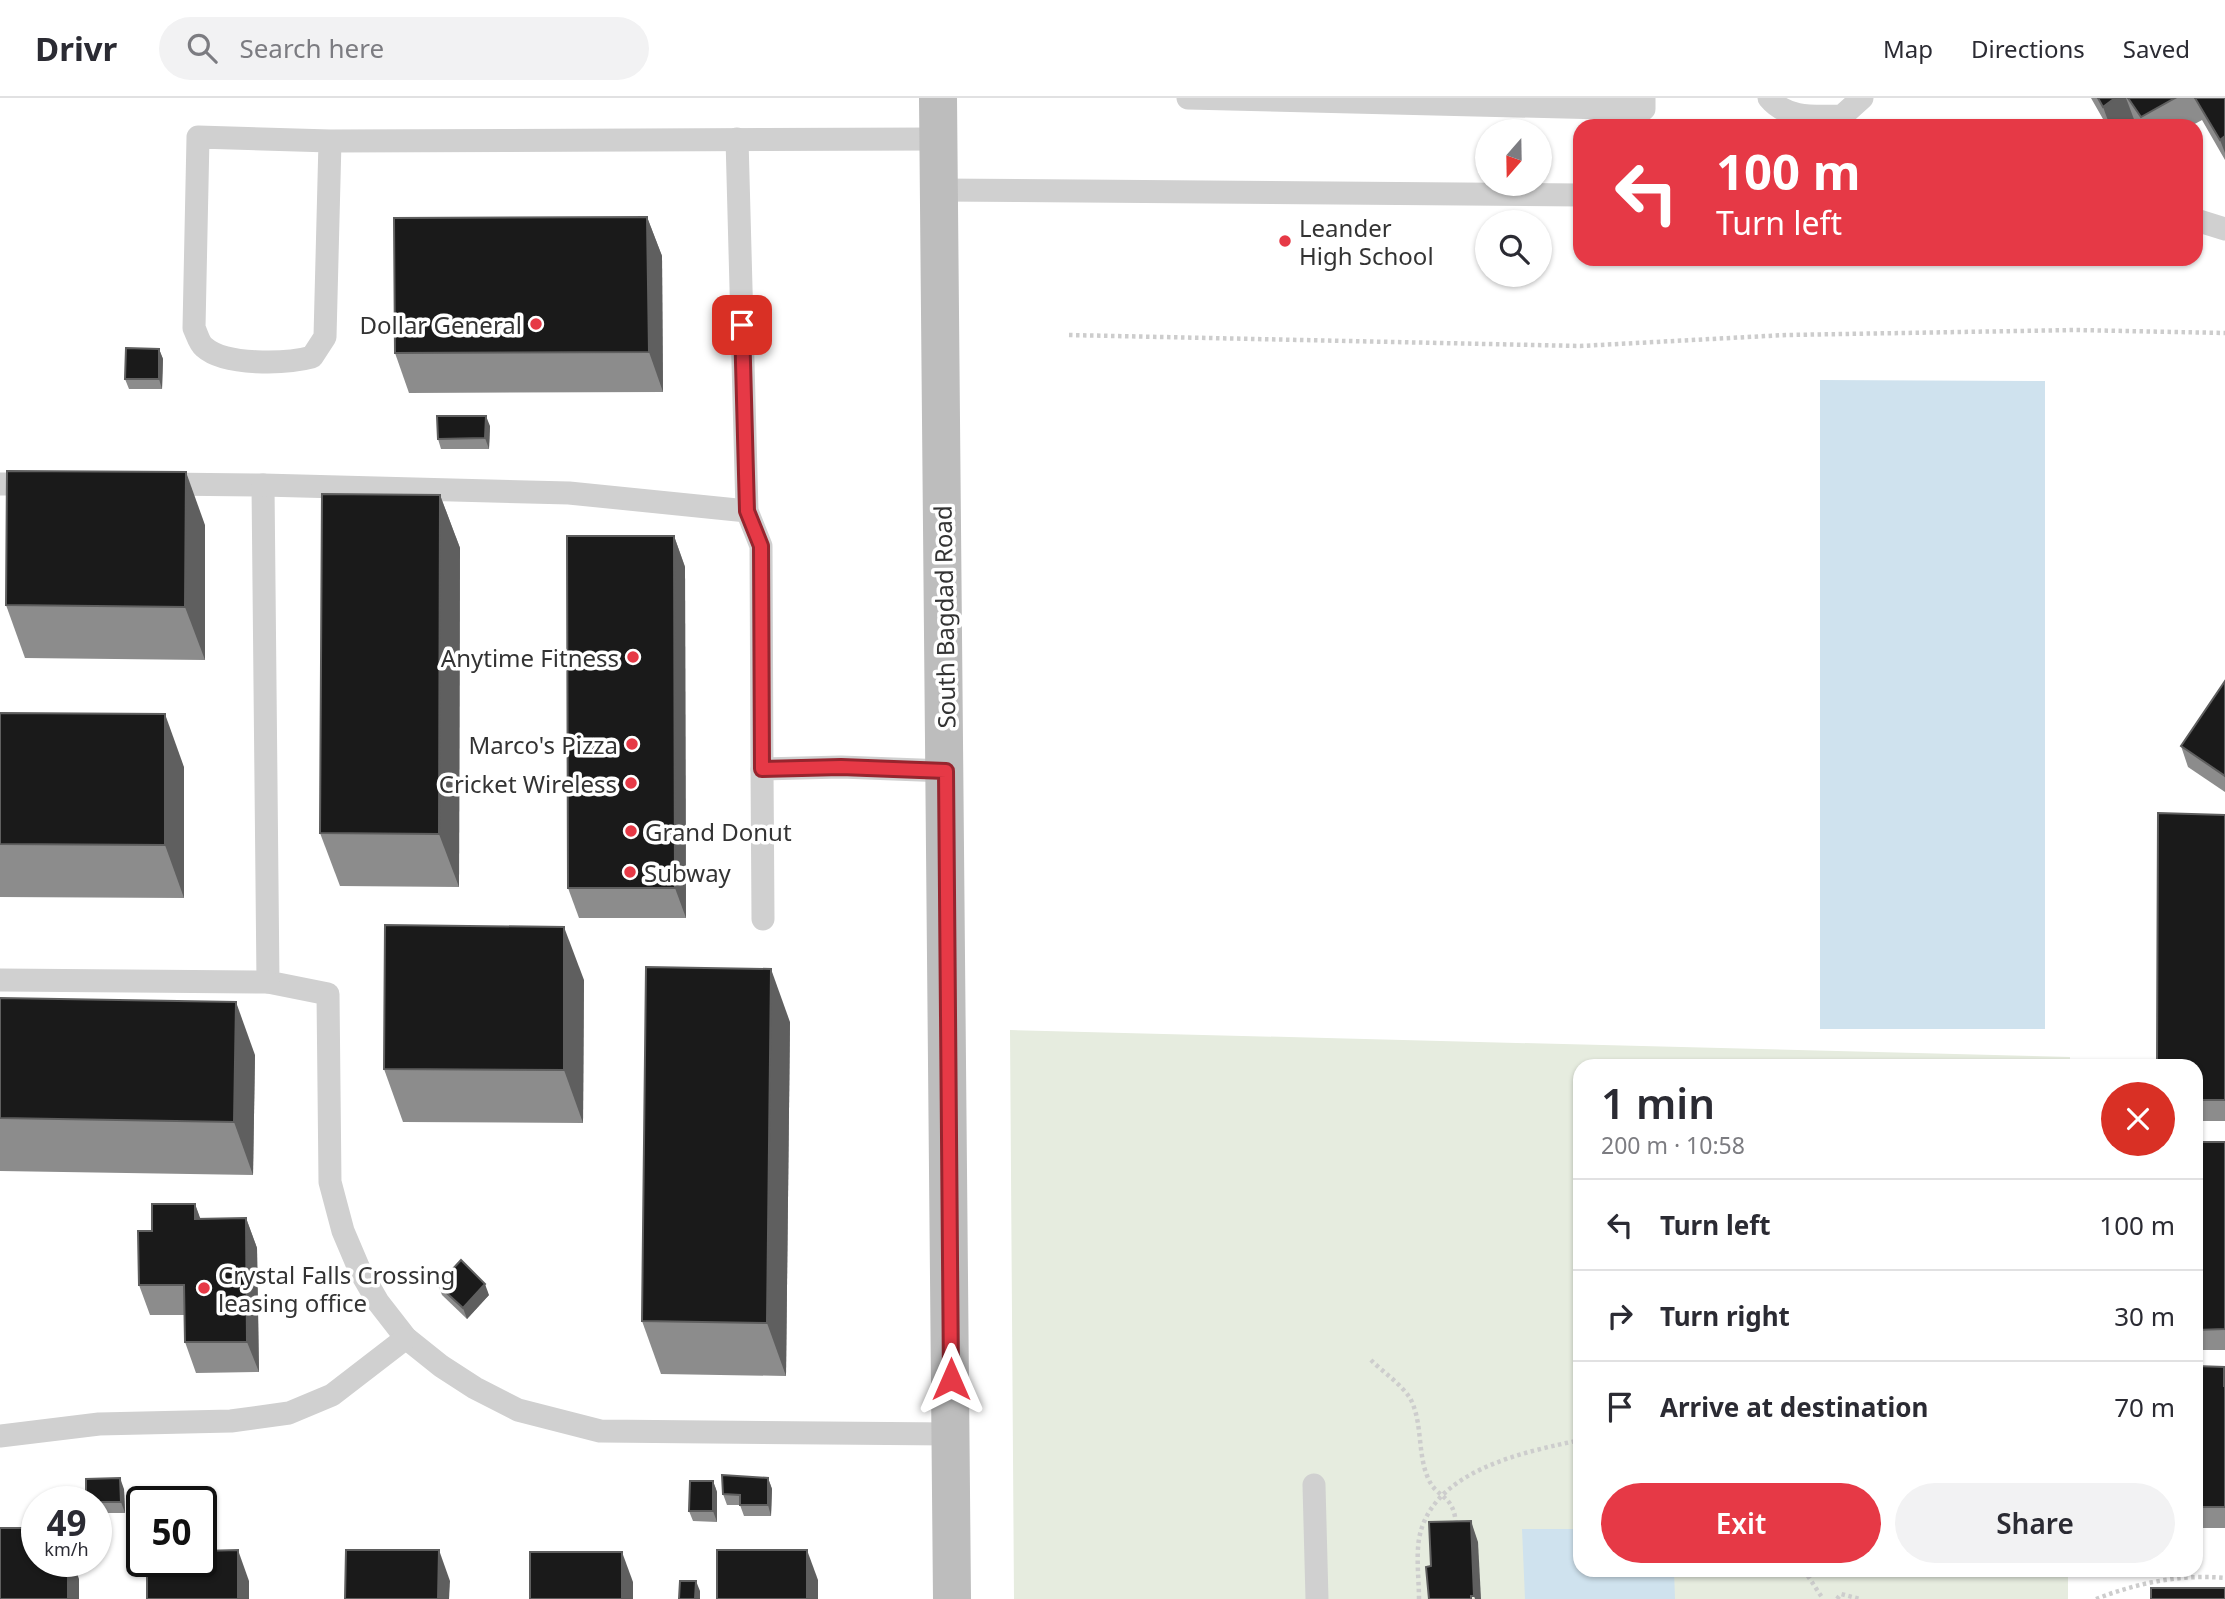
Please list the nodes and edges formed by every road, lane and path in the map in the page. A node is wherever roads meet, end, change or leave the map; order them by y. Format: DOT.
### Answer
graph roads {
  1 [pos="938,98"];
  2 [pos="1188,98"];
  3 [pos="1769,98"];
  4 [pos="1862,98"];
  5 [pos="1644,111"];
  6 [pos="737,139"];
  7 [pos="938,139"];
  8 [pos="330,141"];
  9 [pos="939,190"];
  10 [pos="1573,195"];
  11 [pos="2203,222"];
  12 [pos="2225,229"];
  13 [pos="2225,332"];
  14 [pos="1069,335"];
  15 [pos="0,484"];
  16 [pos="63,484"];
  17 [pos="140,484"];
  18 [pos="263,485"];
  19 [pos="747,511"];
  20 [pos="762,769"];
  21 [pos="946,771"];
  22 [pos="763,919"];
  23 [pos="0,980"];
  24 [pos="268,982"];
  25 [pos="406,1338"];
  26 [pos="1371,1360"];
  27 [pos="951,1434"];
  28 [pos="0,1436"];
  29 [pos="1573,1442"];
  30 [pos="1314,1486"];
  31 [pos="1444,1494"];
  32 [pos="1457,1532"];
  33 [pos="1808,1577"];
  34 [pos="2225,1578"];
  35 [pos="952,1599"];
  36 [pos="1317,1599"];
  37 [pos="1419,1599"];
  38 [pos="1823,1599"];
  39 [pos="1837,1599"];
  40 [pos="1860,1599"];
  41 [pos="2096,1599"];
  1 -- 7 [label="main road, South Bagdad Road"];
  2 -- 5 [label="lane"];
  3 -- 4 [label="lane"];
  6 -- 7 [label="lane"];
  6 -- 8 [label="lane"];
  6 -- 19 [label="lane"];
  7 -- 9 [label="main road, South Bagdad Road"];
  8 -- 8 [label="lane"];
  9 -- 10 [label="lane"];
  9 -- 21 [label="main road, South Bagdad Road"];
  11 -- 12 [label="lane"];
  13 -- 14 [label="path"];
  15 -- 16 [label="lane"];
  17 -- 18 [label="lane"];
  18 -- 19 [label="lane"];
  18 -- 24 [label="lane"];
  19 -- 20 [label="lane"];
  20 -- 21 [label="lane"];
  20 -- 22 [label="lane"];
  21 -- 27 [label="main road, South Bagdad Road"];
  23 -- 24 [label="lane"];
  24 -- 25 [label="lane"];
  25 -- 27 [label="lane"];
  25 -- 28 [label="lane"];
  26 -- 31 [label="path"];
  27 -- 35 [label="main road, South Bagdad Road"];
  29 -- 31 [label="path"];
  30 -- 36 [label="lane"];
  31 -- 32 [label="path"];
  31 -- 37 [label="path"];
  33 -- 38 [label="path"];
  34 -- 41 [label="path"];
  39 -- 40 [label="path"];
}
